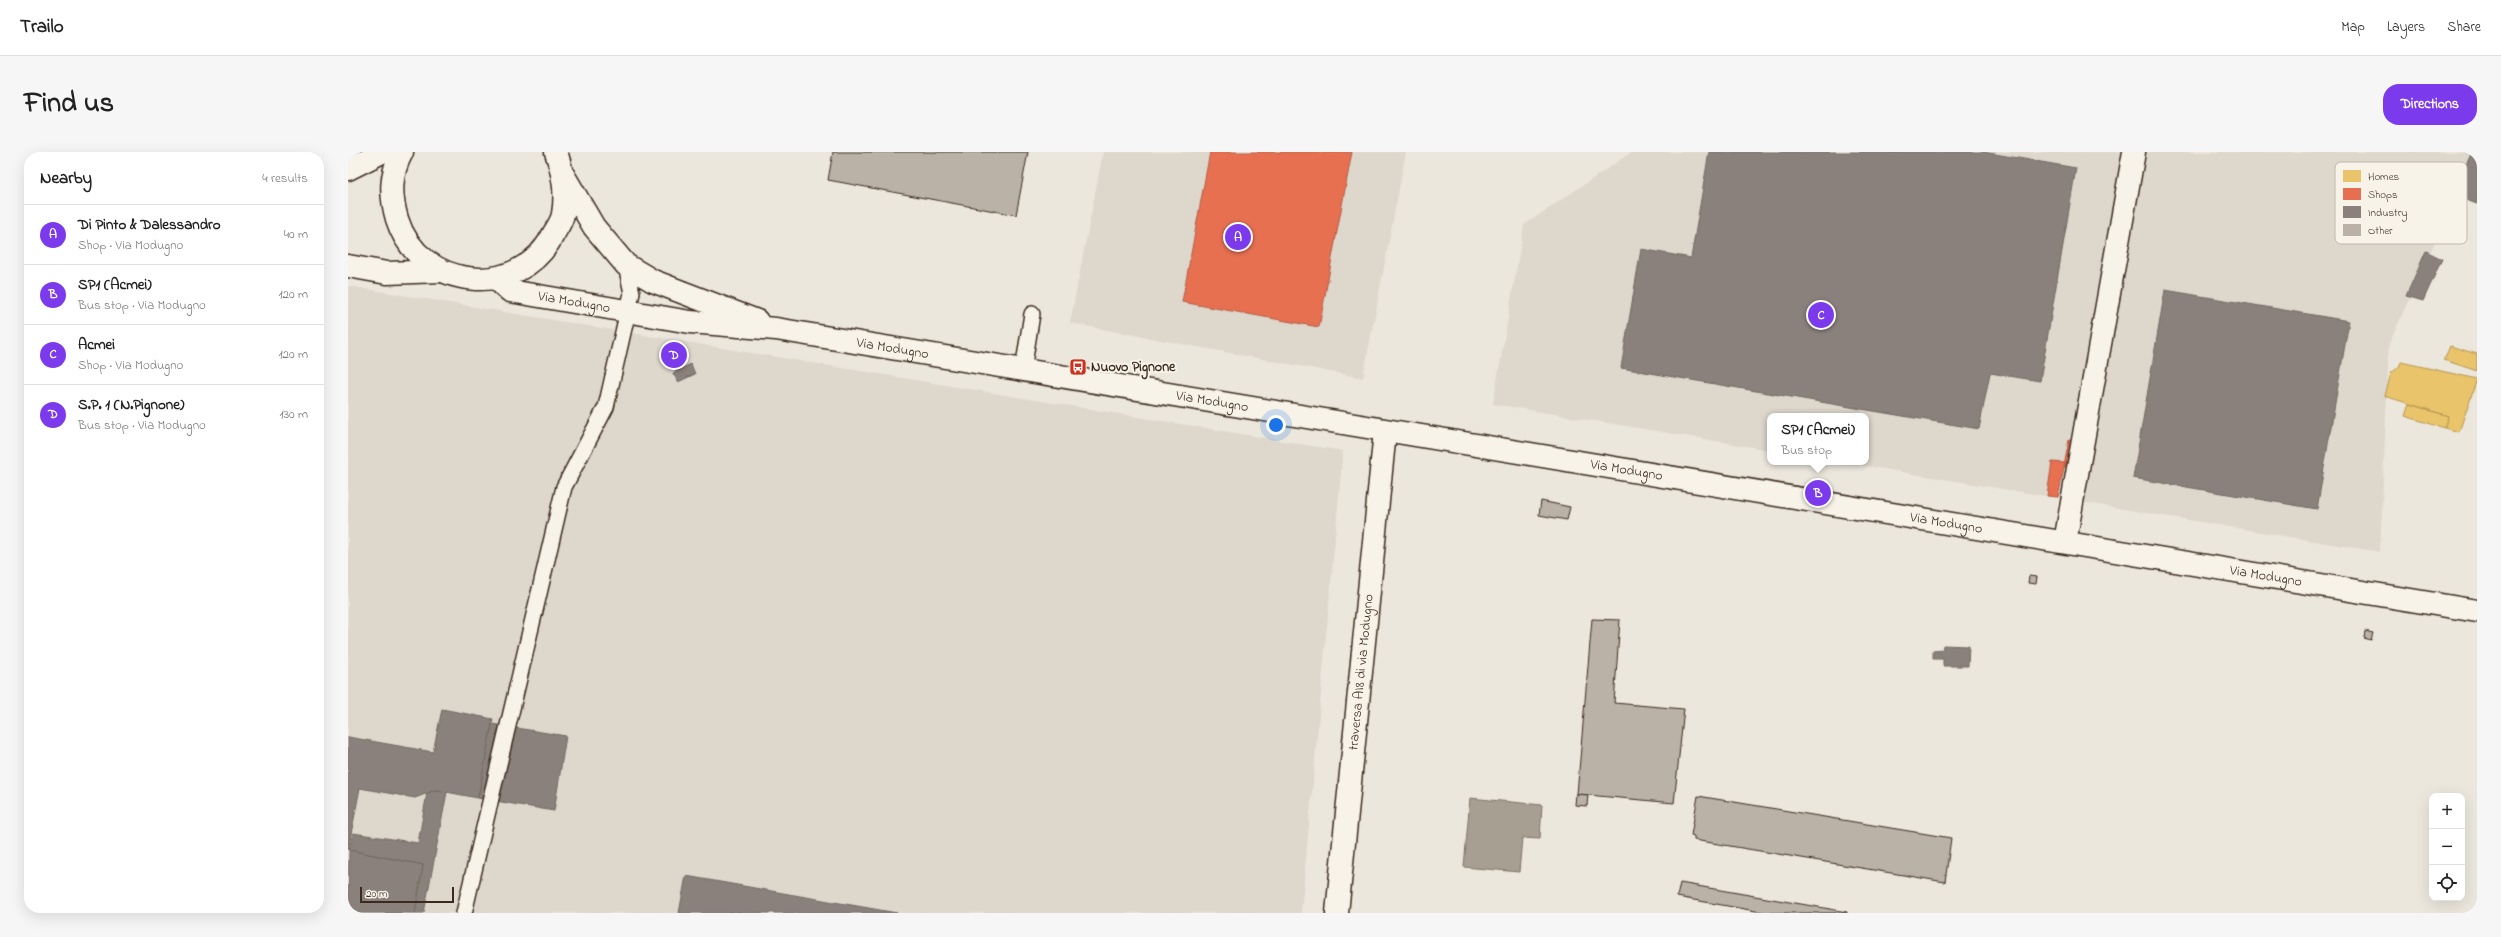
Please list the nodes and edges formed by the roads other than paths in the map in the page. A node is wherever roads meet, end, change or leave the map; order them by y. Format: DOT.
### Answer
graph roads {
  1 [pos="382,152"];
  2 [pos="402,152"];
  3 [pos="556,152"];
  4 [pos="2134,152"];
  5 [pos="348,169"];
  6 [pos="564,176"];
  7 [pos="626,265"];
  8 [pos="348,266"];
  9 [pos="441,271"];
  10 [pos="495,278"];
  11 [pos="627,311"];
  12 [pos="1032,314"];
  13 [pos="776,329"];
  14 [pos="1023,370"];
  15 [pos="1385,432"];
  16 [pos="2065,542"];
  17 [pos="2477,611"];
  18 [pos="464,913"];
  19 [pos="1337,913"];
  1 -- 5 [label="street"];
  2 -- 9 [label="street"];
  3 -- 6 [label="street"];
  4 -- 16 [label="street"];
  6 -- 7 [label="street, Via Modugno"];
  6 -- 10 [label="street"];
  7 -- 11 [label="lane"];
  7 -- 13 [label="street, Via Modugno"];
  8 -- 9 [label="street"];
  9 -- 10 [label="street"];
  10 -- 11 [label="street, Via Modugno"];
  11 -- 13 [label="street, Via Modugno"];
  11 -- 18 [label="lane"];
  12 -- 14 [label="lane"];
  13 -- 14 [label="street, Via Modugno"];
  14 -- 15 [label="street, Via Modugno"];
  15 -- 16 [label="street, Via Modugno"];
  15 -- 19 [label="street, traversa AI8 di via Modugno"];
  16 -- 17 [label="street, Via Modugno"];
}
